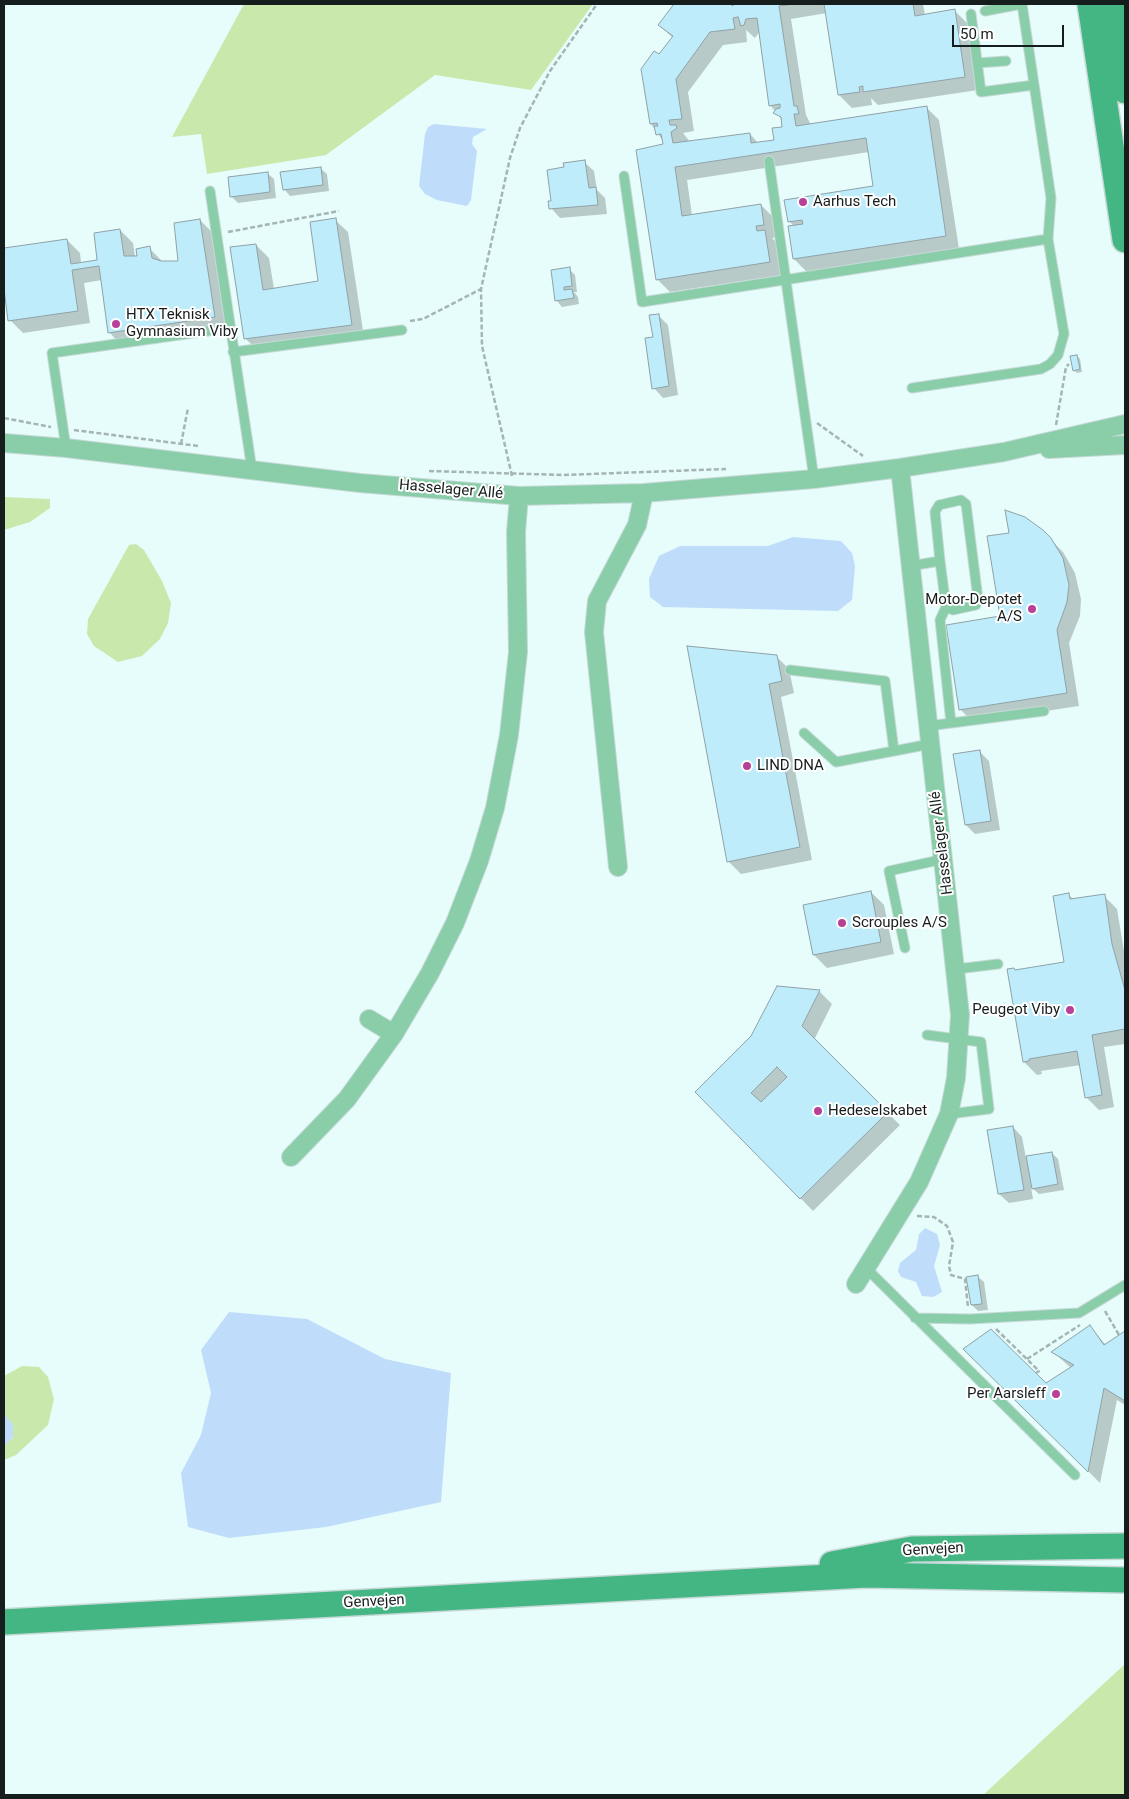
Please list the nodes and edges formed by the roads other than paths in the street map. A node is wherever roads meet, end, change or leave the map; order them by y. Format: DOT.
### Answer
graph roads {
  1 [pos="1022,4"];
  2 [pos="1090,4"];
  3 [pos="1112,4"];
  4 [pos="985,11"];
  5 [pos="971,14"];
  6 [pos="1006,61"];
  7 [pos="977,63"];
  8 [pos="1034,85"];
  9 [pos="1125,91"];
  10 [pos="769,161"];
  11 [pos="624,176"];
  12 [pos="210,191"];
  13 [pos="1048,240"];
  14 [pos="1125,240"];
  15 [pos="786,280"];
  16 [pos="229,328"];
  17 [pos="402,330"];
  18 [pos="233,352"];
  19 [pos="912,388"];
  20 [pos="1125,424"];
  21 [pos="4,443"];
  22 [pos="1125,445"];
  23 [pos="66,448"];
  24 [pos="1004,452"];
  25 [pos="900,468"];
  26 [pos="252,470"];
  27 [pos="814,479"];
  28 [pos="644,493"];
  29 [pos="515,496"];
  30 [pos="940,561"];
  31 [pos="910,566"];
  32 [pos="946,607"];
  33 [pos="790,670"];
  34 [pos="1044,711"];
  35 [pos="951,723"];
  36 [pos="928,726"];
  37 [pos="804,733"];
  38 [pos="930,744"];
  39 [pos="894,751"];
  40 [pos="944,859"];
  41 [pos="618,867"];
  42 [pos="905,948"];
  43 [pos="998,964"];
  44 [pos="957,969"];
  45 [pos="369,1019"];
  46 [pos="394,1034"];
  47 [pos="927,1035"];
  48 [pos="958,1041"];
  49 [pos="950,1114"];
  50 [pos="291,1157"];
  51 [pos="867,1269"];
  52 [pos="856,1284"];
  53 [pos="1125,1285"];
  54 [pos="916,1318"];
  55 [pos="1074,1475"];
  56 [pos="1125,1546"];
  57 [pos="1125,1567"];
  58 [pos="866,1575"];
  59 [pos="1125,1580"];
  60 [pos="744,1581"];
  61 [pos="4,1622"];
  1 -- 4 [label="lane"];
  1 -- 8 [label="lane"];
  2 -- 14 [label="street"];
  3 -- 9 [label="street"];
  5 -- 7 [label="lane"];
  6 -- 7 [label="lane"];
  7 -- 8 [label="lane"];
  8 -- 13 [label="lane"];
  10 -- 15 [label="lane"];
  11 -- 15 [label="lane"];
  12 -- 16 [label="lane"];
  13 -- 15 [label="lane"];
  13 -- 19 [label="lane"];
  15 -- 27 [label="lane"];
  16 -- 18 [label="lane"];
  16 -- 23 [label="lane"];
  17 -- 18 [label="lane"];
  18 -- 26 [label="lane"];
  20 -- 24 [label="street, Hasselager Allé"];
  21 -- 23 [label="street, Hasselager Allé"];
  22 -- 24 [label="street, Hasselager Allé"];
  23 -- 26 [label="street, Hasselager Allé"];
  24 -- 25 [label="street, Hasselager Allé"];
  25 -- 27 [label="street, Hasselager Allé"];
  25 -- 31 [label="street, Hasselager Allé"];
  26 -- 29 [label="street, Hasselager Allé"];
  27 -- 28 [label="street, Hasselager Allé"];
  28 -- 29 [label="street, Hasselager Allé"];
  28 -- 41 [label="street"];
  29 -- 46 [label="street"];
  30 -- 31 [label="lane"];
  30 -- 32 [label="lane"];
  30 -- 32 [label="lane"];
  31 -- 36 [label="street, Hasselager Allé"];
  32 -- 35 [label="lane"];
  33 -- 39 [label="lane"];
  34 -- 35 [label="lane"];
  35 -- 36 [label="lane"];
  36 -- 38 [label="street, Hasselager Allé"];
  37 -- 39 [label="lane"];
  38 -- 39 [label="lane"];
  38 -- 40 [label="street, Hasselager Allé"];
  40 -- 42 [label="lane"];
  40 -- 44 [label="street, Hasselager Allé"];
  43 -- 44 [label="lane"];
  44 -- 48 [label="street, Hasselager Allé"];
  45 -- 46 [label="street"];
  46 -- 50 [label="street"];
  47 -- 48 [label="lane"];
  48 -- 49 [label="street, Hasselager Allé"];
  48 -- 49 [label="lane"];
  49 -- 51 [label="street, Hasselager Allé"];
  51 -- 52 [label="street, Hasselager Allé"];
  51 -- 54 [label="lane"];
  53 -- 54 [label="lane"];
  54 -- 55 [label="lane"];
  56 -- 60 [label="street, Genvejen"];
  57 -- 58 [label="street"];
  58 -- 59 [label="street, Genvejen"];
  58 -- 60 [label="street, Genvejen"];
  60 -- 61 [label="street, Genvejen"];
}
